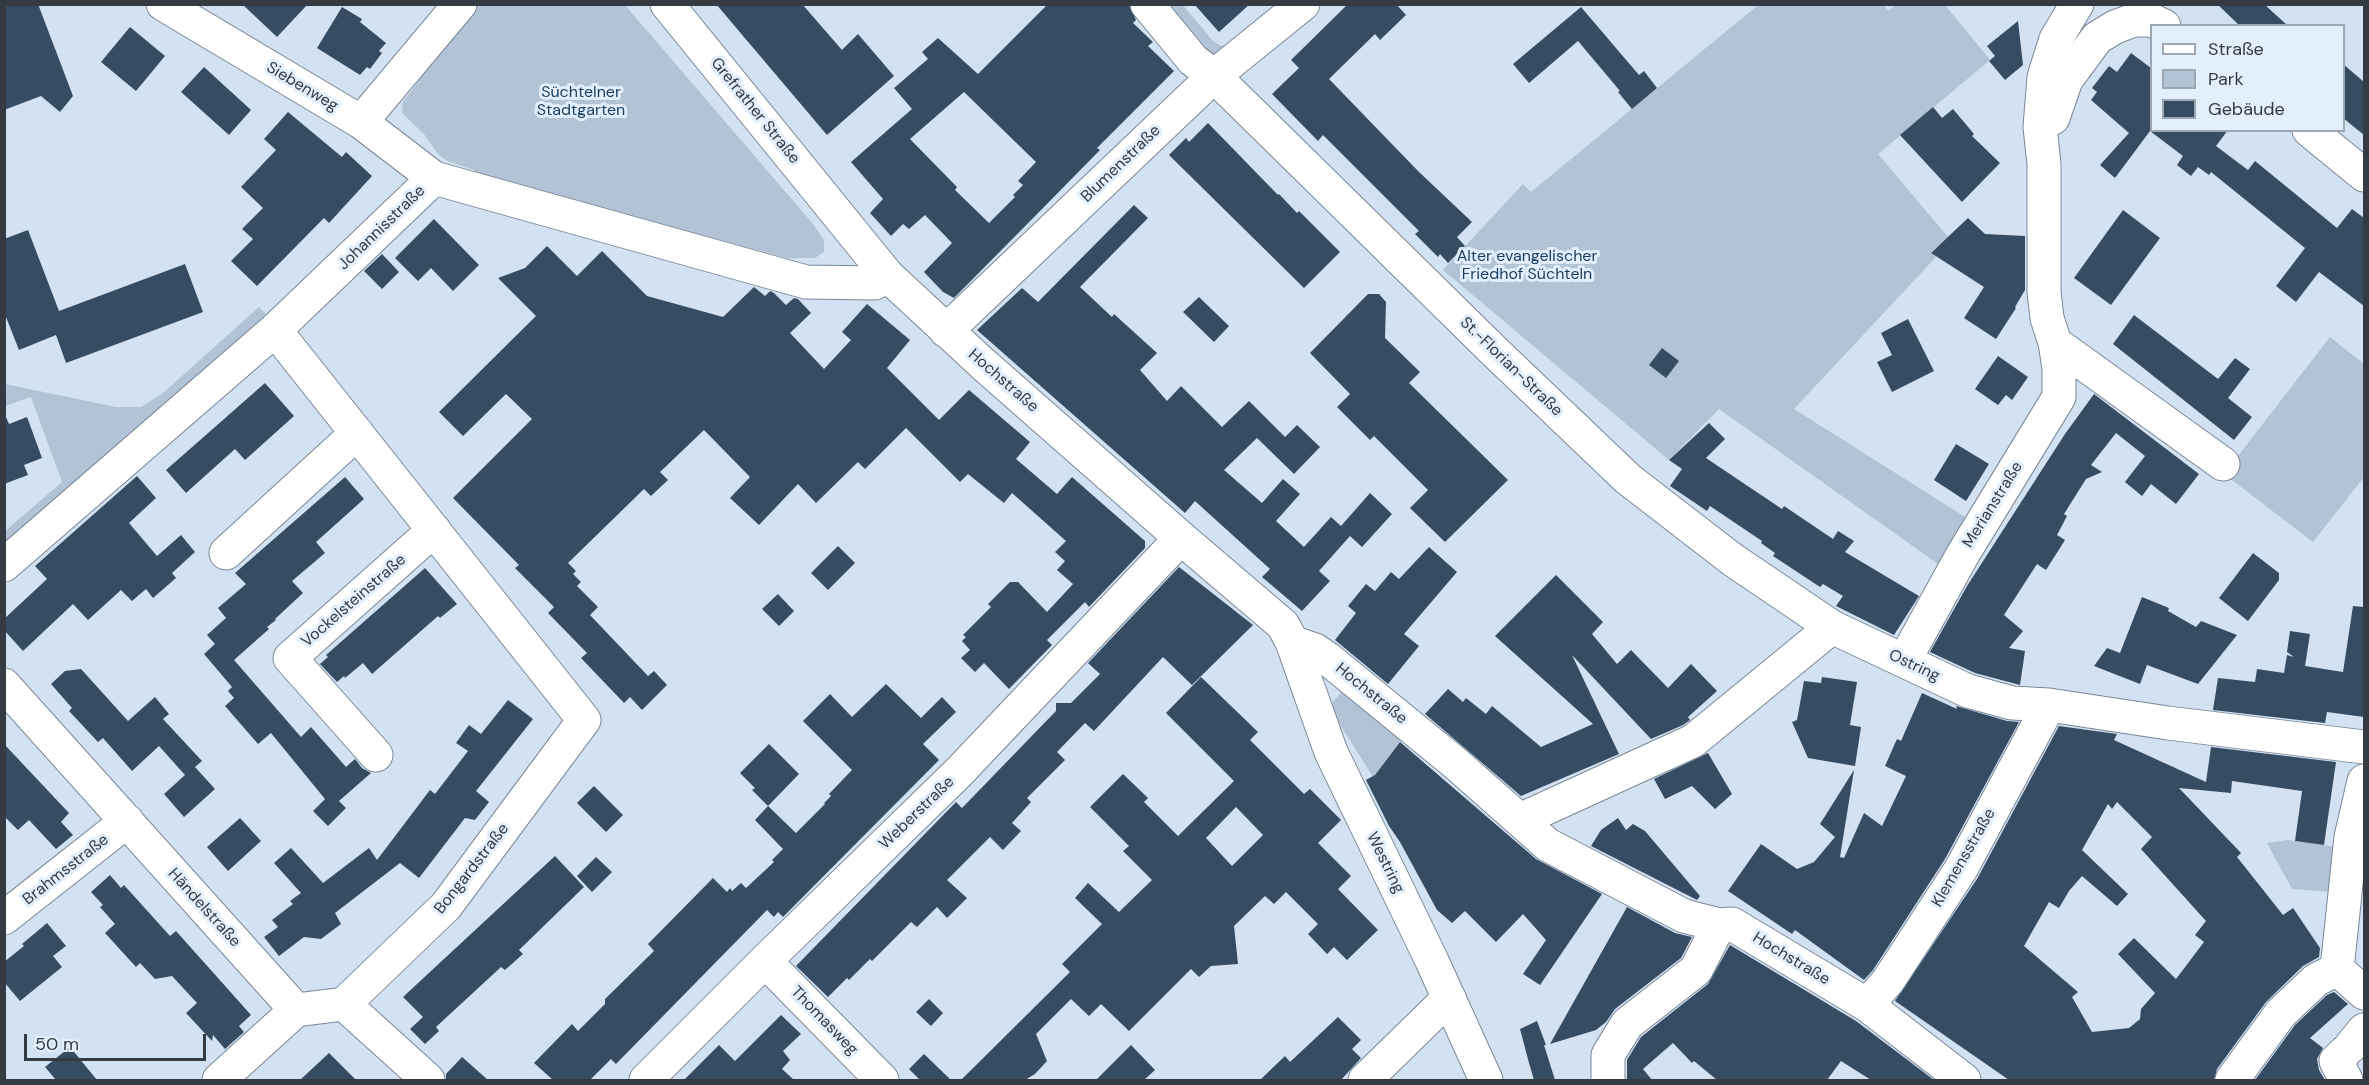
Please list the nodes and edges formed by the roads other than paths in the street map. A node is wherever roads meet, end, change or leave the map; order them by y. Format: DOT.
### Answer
graph roads {
  1 [pos="163,4"];
  2 [pos="460,4"];
  3 [pos="667,4"];
  4 [pos="1147,4"];
  5 [pos="1303,4"];
  6 [pos="2077,4"];
  7 [pos="2156,4"];
  8 [pos="2160,24"];
  9 [pos="2179,24"];
  10 [pos="1214,76"];
  11 [pos="361,122"];
  12 [pos="2312,132"];
  13 [pos="2044,164"];
  14 [pos="2362,169"];
  15 [pos="434,178"];
  16 [pos="842,218"];
  17 [pos="887,274"];
  18 [pos="276,330"];
  19 [pos="946,331"];
  20 [pos="2055,343"];
  21 [pos="357,434"];
  22 [pos="2223,464"];
  23 [pos="434,530"];
  24 [pos="1181,538"];
  25 [pos="226,553"];
  26 [pos="4,565"];
  27 [pos="1832,627"];
  28 [pos="1292,642"];
  29 [pos="1904,661"];
  30 [pos="4,685"];
  31 [pos="2049,705"];
  32 [pos="2364,747"];
  33 [pos="376,754"];
  34 [pos="2364,781"];
  35 [pos="1520,820"];
  36 [pos="127,821"];
  37 [pos="4,918"];
  38 [pos="1719,925"];
  39 [pos="765,961"];
  40 [pos="2337,969"];
  41 [pos="2364,993"];
  42 [pos="1449,998"];
  43 [pos="344,1004"];
  44 [pos="1867,1005"];
  45 [pos="296,1010"];
  46 [pos="219,1080"];
  47 [pos="428,1080"];
  48 [pos="646,1080"];
  49 [pos="882,1080"];
  50 [pos="1365,1080"];
  51 [pos="1486,1080"];
  52 [pos="1608,1080"];
  53 [pos="1964,1080"];
  54 [pos="2232,1080"];
  1 -- 11 [label="street, Siebenweg"];
  2 -- 11 [label="street"];
  3 -- 16 [label="street, Grefrather Straße"];
  4 -- 10 [label="street, St.-Florian-Straße"];
  5 -- 10 [label="street, Blumenstraße"];
  6 -- 13 [label="street, Merianstraße"];
  7 -- 9 [label="street"];
  8 -- 13 [label="street, Merianstraße"];
  10 -- 19 [label="street, Blumenstraße"];
  10 -- 27 [label="street, St.-Florian-Straße"];
  11 -- 15 [label="street, Siebenweg"];
  12 -- 14 [label="street"];
  13 -- 20 [label="street, Merianstraße"];
  15 -- 17 [label="street, Johannisstraße"];
  15 -- 18 [label="street, Johannisstraße"];
  16 -- 17 [label="street, Hochstraße"];
  17 -- 19 [label="street, Hochstraße"];
  18 -- 21 [label="street"];
  18 -- 26 [label="street, Johannisstraße"];
  19 -- 24 [label="street, Hochstraße"];
  20 -- 22 [label="street"];
  20 -- 29 [label="street, Merianstraße"];
  21 -- 23 [label="street"];
  21 -- 25 [label="street"];
  23 -- 33 [label="street, Vockelsteinstraße"];
  23 -- 43 [label="street, Bongardstraße"];
  24 -- 28 [label="street, Hochstraße"];
  24 -- 39 [label="street, Weberstraße"];
  27 -- 29 [label="street, Ostring"];
  27 -- 35 [label="street"];
  28 -- 35 [label="street, Hochstraße"];
  28 -- 42 [label="street, Westring"];
  29 -- 31 [label="street, Ostring"];
  30 -- 36 [label="street, Händelstraße"];
  31 -- 32 [label="street, Ostring"];
  31 -- 44 [label="street, Klemensstraße"];
  34 -- 40 [label="street"];
  35 -- 38 [label="street, Hochstraße"];
  36 -- 37 [label="street, Brahmsstraße"];
  36 -- 45 [label="street, Händelstraße"];
  38 -- 44 [label="street, Hochstraße"];
  38 -- 52 [label="street"];
  39 -- 48 [label="street, Weberstraße"];
  39 -- 49 [label="street, Thomasweg"];
  40 -- 41 [label="street"];
  40 -- 54 [label="street"];
  42 -- 50 [label="street"];
  42 -- 51 [label="street, Westring"];
  43 -- 45 [label="street"];
  43 -- 47 [label="street"];
  44 -- 53 [label="street, Hochstraße"];
  45 -- 46 [label="street"];
}
